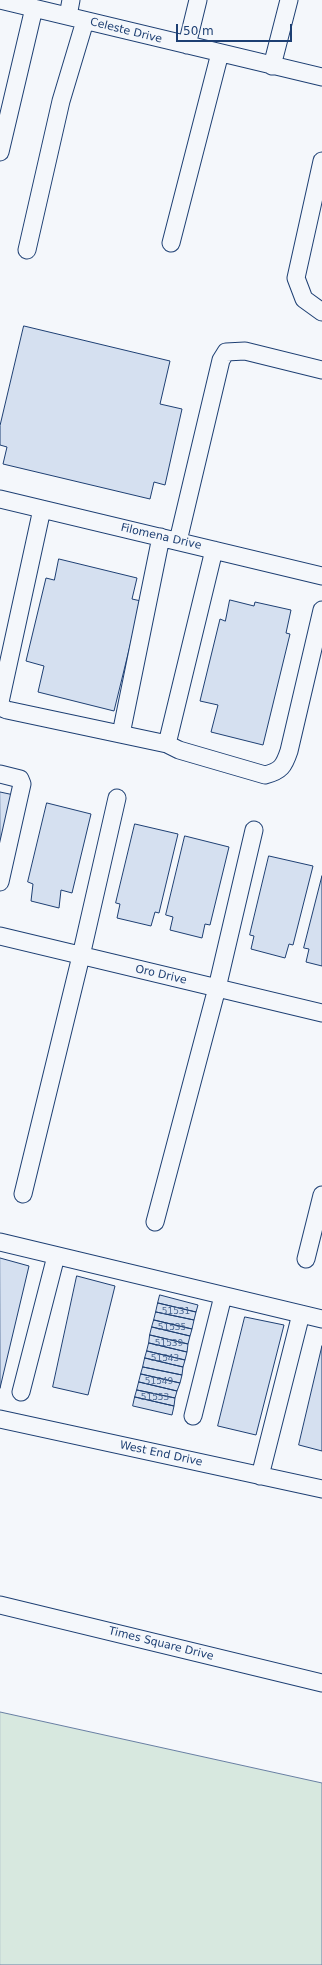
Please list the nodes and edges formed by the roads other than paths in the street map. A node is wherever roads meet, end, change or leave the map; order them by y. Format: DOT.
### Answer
graph roads {
  1 [pos="0,0"];
  2 [pos="71,0"];
  3 [pos="198,0"];
  4 [pos="289,0"];
  5 [pos="27,5"];
  6 [pos="68,16"];
  7 [pos="85,21"];
  8 [pos="187,45"];
  9 [pos="220,53"];
  10 [pos="272,66"];
  11 [pos="322,78"];
  12 [pos="0,152"];
  13 [pos="322,161"];
  14 [pos="171,243"];
  15 [pos="28,250"];
  16 [pos="322,312"];
  17 [pos="322,370"];
  18 [pos="0,499"];
  19 [pos="42,509"];
  20 [pos="161,537"];
  21 [pos="178,541"];
  22 [pos="214,550"];
  23 [pos="322,576"];
  24 [pos="322,610"];
  25 [pos="0,703"];
  26 [pos="121,734"];
  27 [pos="167,744"];
  28 [pos="0,774"];
  29 [pos="117,798"];
  30 [pos="254,830"];
  31 [pos="0,882"];
  32 [pos="0,936"];
  33 [pos="81,956"];
  34 [pos="217,988"];
  35 [pos="322,1013"];
  36 [pos="23,1194"];
  37 [pos="322,1195"];
  38 [pos="155,1222"];
  39 [pos="0,1242"];
  40 [pos="56,1256"];
  41 [pos="306,1259"];
  42 [pos="223,1296"];
  43 [pos="301,1314"];
  44 [pos="322,1319"];
  45 [pos="21,1392"];
  46 [pos="193,1416"];
  47 [pos="0,1419"];
  48 [pos="260,1476"];
  49 [pos="322,1489"];
  50 [pos="0,1605"];
  51 [pos="322,1683"];
  1 -- 5 [label="street, Celeste Drive"];
  2 -- 6 [label="street"];
  3 -- 8 [label="street"];
  4 -- 10 [label="street"];
  5 -- 6 [label="street, Celeste Drive"];
  5 -- 12 [label="street"];
  6 -- 7 [label="street, Celeste Drive"];
  7 -- 8 [label="street, Celeste Drive"];
  7 -- 15 [label="street"];
  8 -- 9 [label="street, Celeste Drive"];
  9 -- 10 [label="street, Celeste Drive"];
  9 -- 14 [label="street"];
  10 -- 11 [label="street, Celeste Drive"];
  13 -- 16 [label="street"];
  17 -- 21 [label="street"];
  18 -- 19 [label="street, Filomena Drive"];
  19 -- 20 [label="street, Filomena Drive"];
  19 -- 25 [label="street"];
  20 -- 21 [label="street, Filomena Drive"];
  20 -- 26 [label="street"];
  21 -- 22 [label="street, Filomena Drive"];
  22 -- 23 [label="street, Filomena Drive"];
  22 -- 27 [label="street"];
  24 -- 27 [label="street"];
  25 -- 26 [label="street"];
  26 -- 27 [label="street"];
  28 -- 31 [label="street"];
  29 -- 33 [label="street"];
  30 -- 34 [label="street"];
  32 -- 33 [label="street, Oro Drive"];
  33 -- 34 [label="street, Oro Drive"];
  33 -- 36 [label="street"];
  34 -- 35 [label="street, Oro Drive"];
  34 -- 38 [label="street"];
  37 -- 41 [label="street"];
  39 -- 40 [label="street"];
  40 -- 42 [label="street"];
  40 -- 45 [label="street"];
  42 -- 43 [label="street"];
  42 -- 46 [label="street"];
  43 -- 44 [label="street"];
  43 -- 48 [label="street"];
  47 -- 48 [label="street, West End Drive"];
  48 -- 49 [label="street, West End Drive"];
  50 -- 51 [label="street, Times Square Drive"];
}
